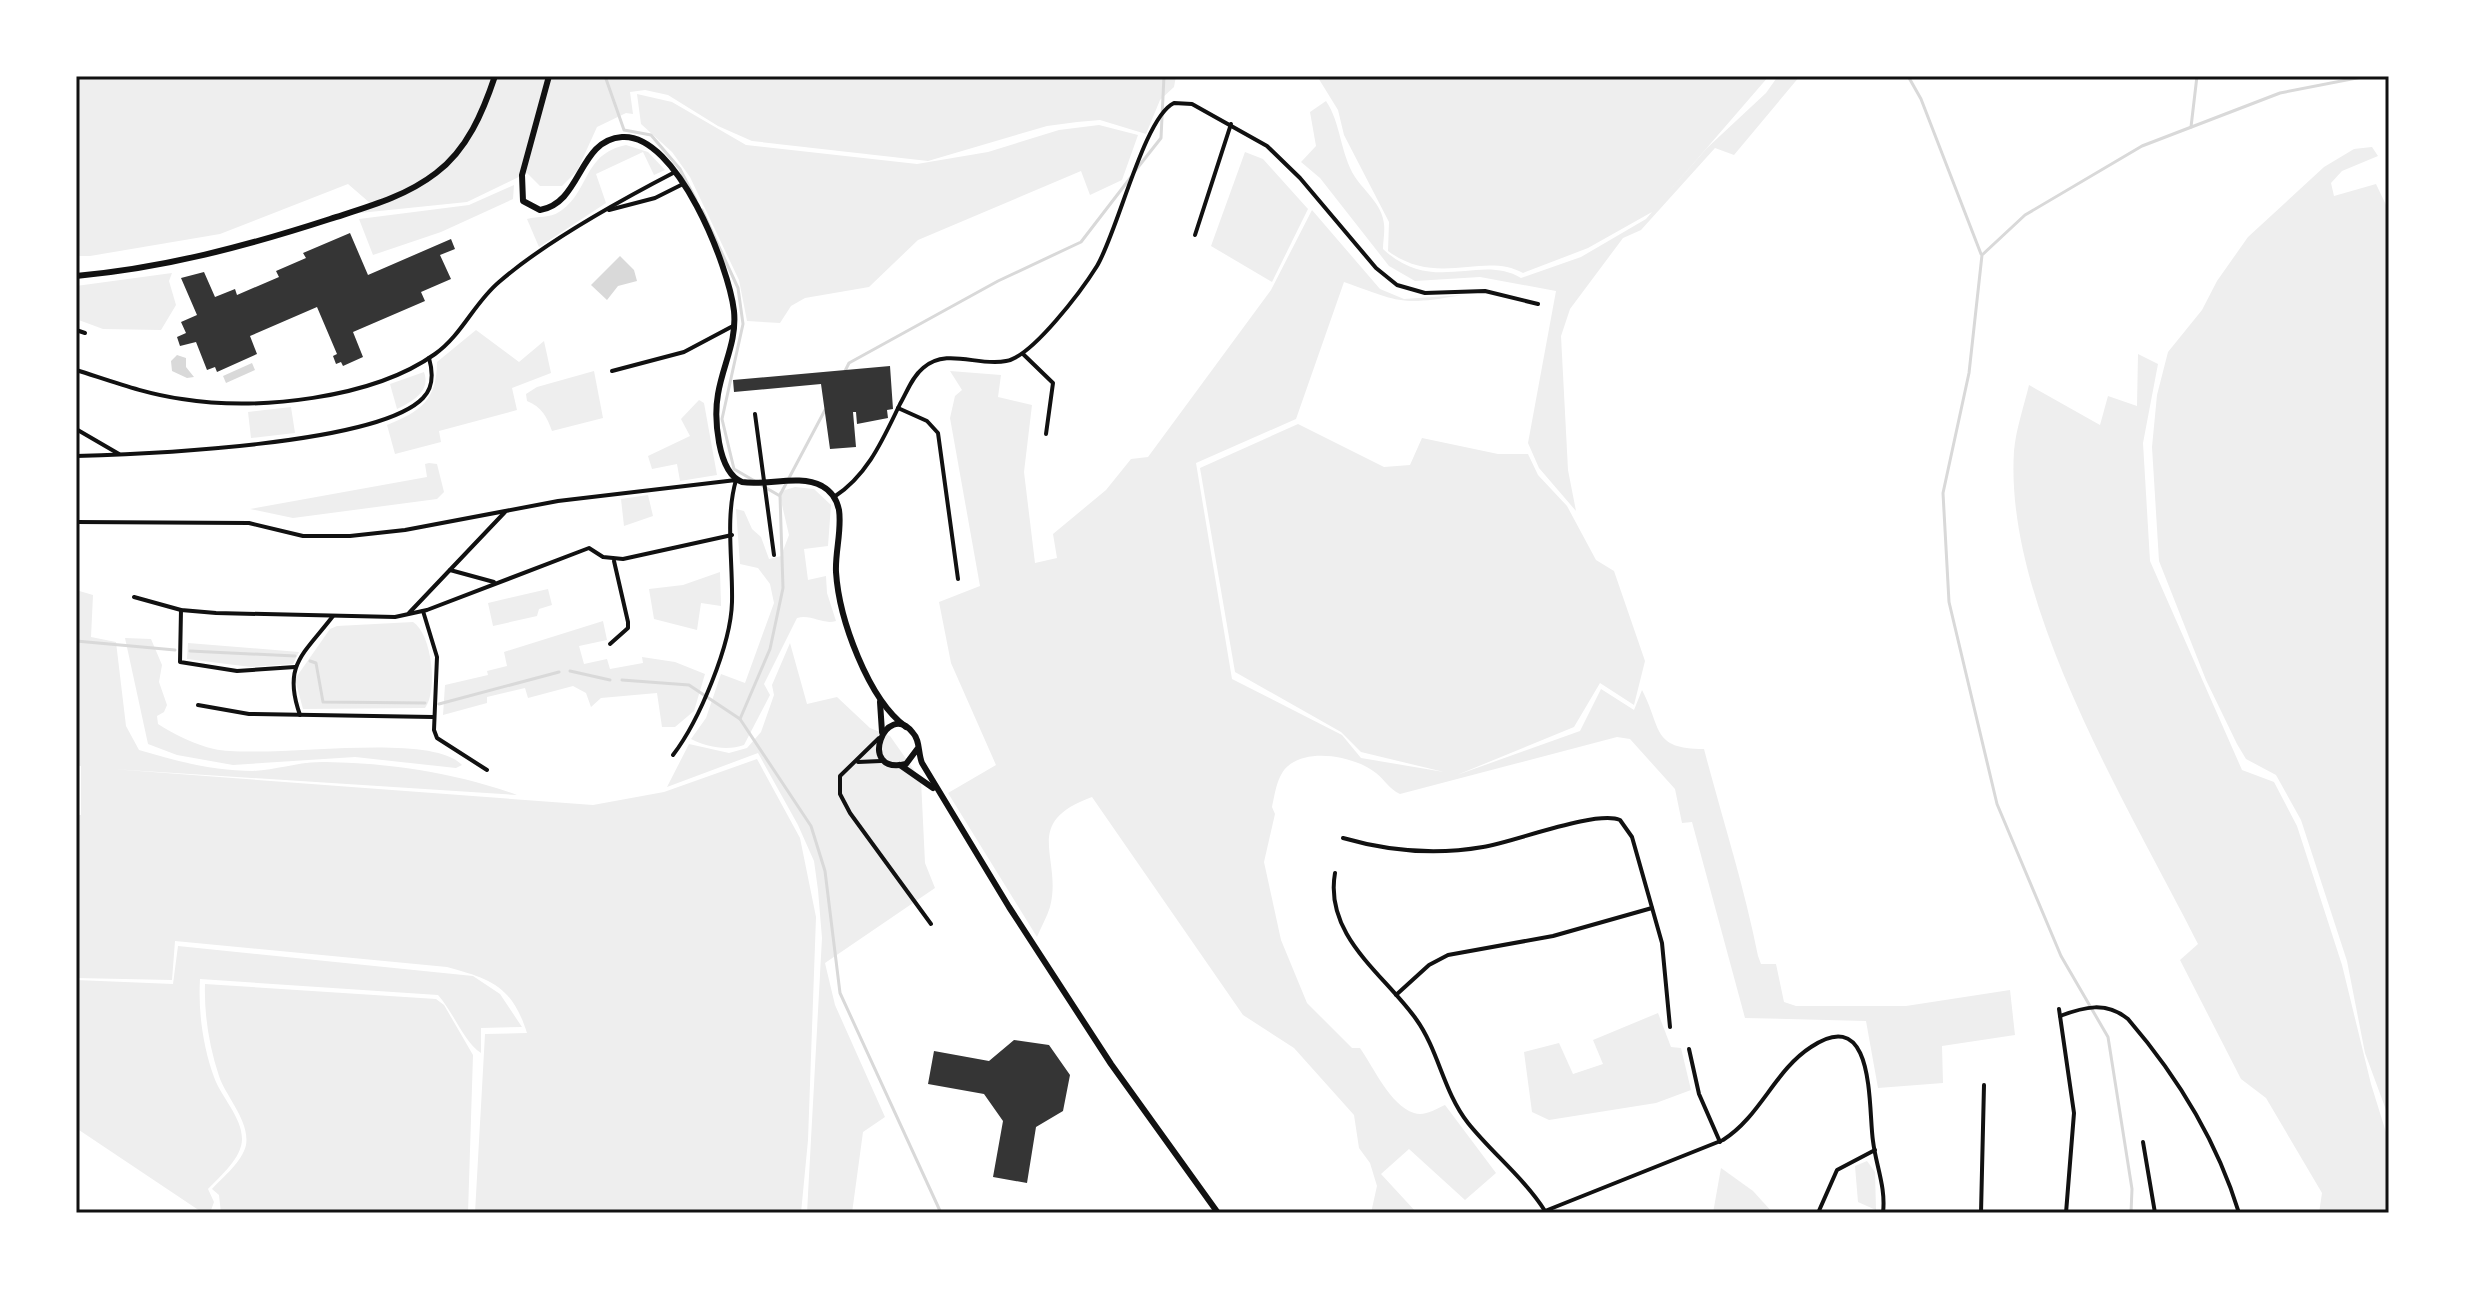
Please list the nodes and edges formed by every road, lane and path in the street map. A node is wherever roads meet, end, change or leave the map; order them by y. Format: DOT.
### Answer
graph roads {
  1 [pos="495,76"];
  2 [pos="549,76"];
  3 [pos="1231,124"];
  4 [pos="675,172"];
  5 [pos="683,184"];
  6 [pos="607,210"];
  7 [pos="1195,235"];
  8 [pos="76,276"];
  9 [pos="1538,304"];
  10 [pos="735,325"];
  11 [pos="76,330"];
  12 [pos="85,333"];
  13 [pos="1023,354"];
  14 [pos="429,358"];
  15 [pos="76,370"];
  16 [pos="612,371"];
  17 [pos="898,408"];
  18 [pos="755,414"];
  19 [pos="76,429"];
  20 [pos="1046,434"];
  21 [pos="119,454"];
  22 [pos="76,456"];
  23 [pos="736,480"];
  24 [pos="764,483"];
  25 [pos="834,497"];
  26 [pos="507,511"];
  27 [pos="76,522"];
  28 [pos="732,535"];
  29 [pos="774,555"];
  30 [pos="613,560"];
  31 [pos="450,570"];
  32 [pos="958,579"];
  33 [pos="496,582"];
  34 [pos="134,597"];
  35 [pos="181,610"];
  36 [pos="423,611"];
  37 [pos="408,615"];
  38 [pos="333,616"];
  39 [pos="610,644"];
  40 [pos="295,667"];
  41 [pos="878,695"];
  42 [pos="198,705"];
  43 [pos="300,715"];
  44 [pos="433,717"];
  45 [pos="906,727"];
  46 [pos="881,735"];
  47 [pos="918,748"];
  48 [pos="673,755"];
  49 [pos="856,762"];
  50 [pos="886,762"];
  51 [pos="900,765"];
  52 [pos="487,770"];
  53 [pos="942,796"];
  54 [pos="1343,838"];
  55 [pos="1335,873"];
  56 [pos="1652,908"];
  57 [pos="931,924"];
  58 [pos="1396,995"];
  59 [pos="2059,1009"];
  60 [pos="2060,1016"];
  61 [pos="1670,1027"];
  62 [pos="1689,1049"];
  63 [pos="1984,1085"];
  64 [pos="1720,1142"];
  65 [pos="2143,1142"];
  66 [pos="1875,1150"];
  67 [pos="1545,1212"];
  68 [pos="1218,1213"];
  69 [pos="1818,1213"];
  70 [pos="1883,1213"];
  71 [pos="1981,1213"];
  72 [pos="2066,1213"];
  73 [pos="2155,1213"];
  74 [pos="2239,1213"];
  1 -- 8 [label="main road"];
  2 -- 4 [label="main road"];
  3 -- 7 [label="street"];
  3 -- 9 [label="street"];
  3 -- 13 [label="street"];
  4 -- 5 [label="main road"];
  4 -- 6 [label="street"];
  5 -- 6 [label="street"];
  5 -- 10 [label="main road"];
  6 -- 14 [label="street"];
  10 -- 16 [label="street"];
  10 -- 23 [label="main road"];
  11 -- 12 [label="street"];
  13 -- 17 [label="street"];
  13 -- 20 [label="street"];
  14 -- 15 [label="street"];
  14 -- 21 [label="street"];
  17 -- 25 [label="street"];
  17 -- 32 [label="street"];
  18 -- 24 [label="street"];
  19 -- 21 [label="street"];
  21 -- 22 [label="street"];
  23 -- 24 [label="main road"];
  23 -- 26 [label="street"];
  23 -- 28 [label="street"];
  24 -- 25 [label="main road"];
  24 -- 29 [label="street"];
  25 -- 41 [label="main road"];
  26 -- 27 [label="street"];
  26 -- 31 [label="street"];
  28 -- 30 [label="street"];
  28 -- 48 [label="street"];
  30 -- 33 [label="street"];
  30 -- 39 [label="street"];
  31 -- 33 [label="street"];
  31 -- 37 [label="street"];
  33 -- 36 [label="street"];
  34 -- 35 [label="street"];
  35 -- 38 [label="street"];
  35 -- 40 [label="street"];
  36 -- 37 [label="street"];
  36 -- 44 [label="street"];
  37 -- 38 [label="street"];
  38 -- 40 [label="street"];
  40 -- 43 [label="street"];
  41 -- 45 [label="main road"];
  41 -- 46 [label="main road"];
  42 -- 43 [label="street"];
  43 -- 44 [label="street"];
  44 -- 52 [label="street"];
  45 -- 46 [label="main road"];
  45 -- 47 [label="main road"];
  46 -- 49 [label="street"];
  46 -- 50 [label="main road"];
  47 -- 51 [label="main road"];
  47 -- 53 [label="main road"];
  49 -- 50 [label="street"];
  49 -- 57 [label="street"];
  50 -- 51 [label="main road"];
  51 -- 53 [label="main road"];
  53 -- 68 [label="main road"];
  54 -- 56 [label="street"];
  55 -- 58 [label="street"];
  56 -- 58 [label="street"];
  56 -- 61 [label="street"];
  58 -- 67 [label="street"];
  59 -- 60 [label="street"];
  60 -- 72 [label="street"];
  60 -- 74 [label="street"];
  62 -- 64 [label="street"];
  63 -- 71 [label="street"];
  64 -- 66 [label="street"];
  64 -- 67 [label="street"];
  65 -- 73 [label="street"];
  66 -- 69 [label="street"];
  66 -- 70 [label="street"];
}
